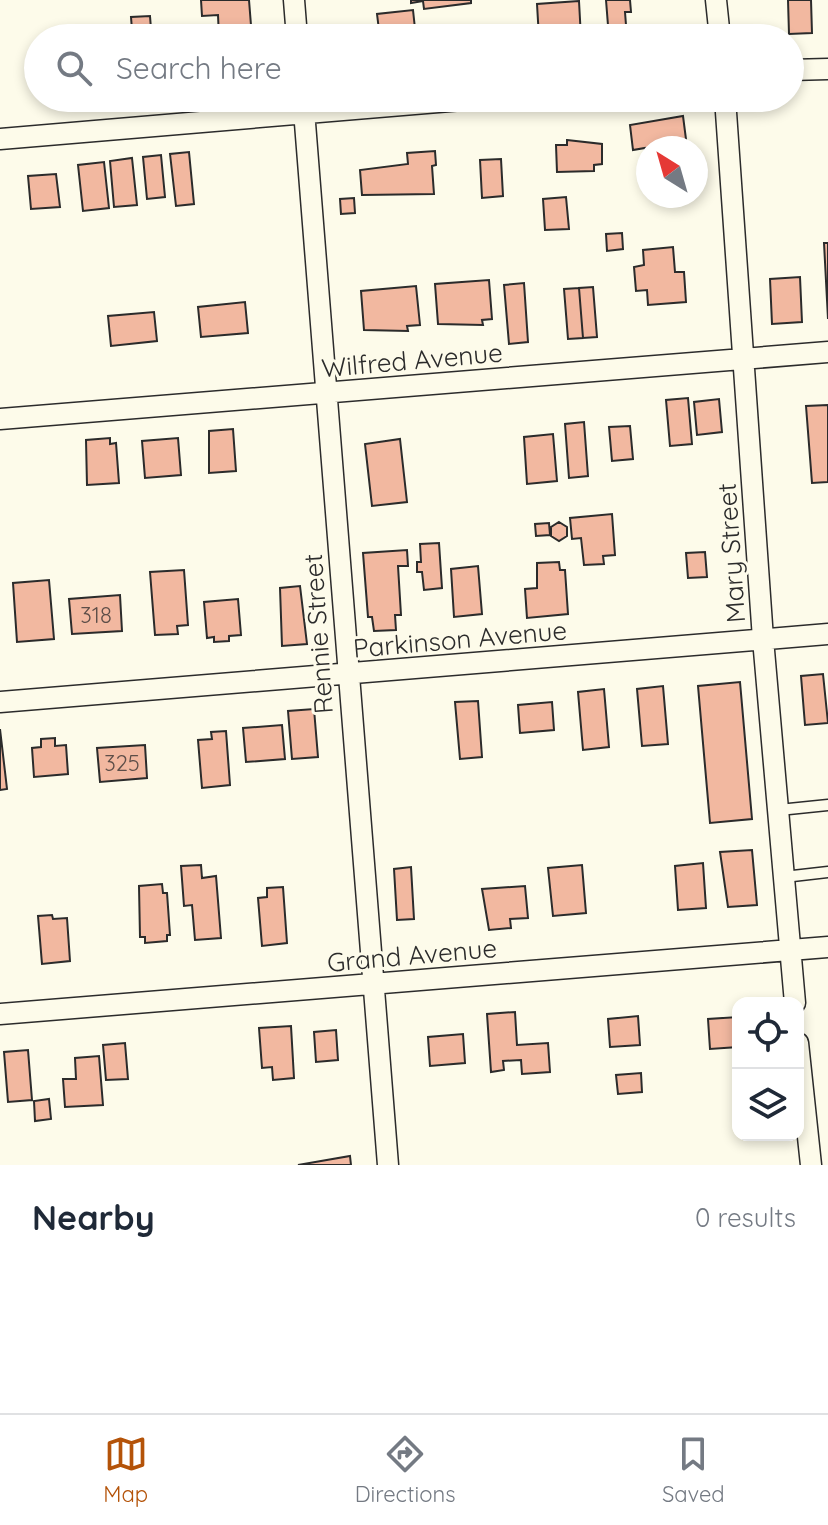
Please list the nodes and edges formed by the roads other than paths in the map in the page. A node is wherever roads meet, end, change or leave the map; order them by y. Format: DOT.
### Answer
graph roads {
  1 [pos="294,0"];
  2 [pos="716,0"];
  3 [pos="296,24"];
  4 [pos="719,24"];
  5 [pos="828,69"];
  6 [pos="804,70"];
  7 [pos="249,112"];
  8 [pos="304,112"];
  9 [pos="726,112"];
  10 [pos="0,139"];
  11 [pos="828,352"];
  12 [pos="742,359"];
  13 [pos="326,393"];
  14 [pos="0,419"];
  15 [pos="828,634"];
  16 [pos="763,639"];
  17 [pos="348,675"];
  18 [pos="0,702"];
  19 [pos="828,805"];
  20 [pos="779,810"];
  21 [pos="828,872"];
  22 [pos="784,877"];
  23 [pos="828,947"];
  24 [pos="791,950"];
  25 [pos="371,984"];
  26 [pos="795,997"];
  27 [pos="0,1014"];
  28 [pos="801,1069"];
  29 [pos="388,1165"];
  30 [pos="811,1165"];
  1 -- 3 [label="street"];
  2 -- 4 [label="street"];
  5 -- 6 [label="street"];
  7 -- 10 [label="street"];
  8 -- 13 [label="street, Rennie Street"];
  9 -- 12 [label="street, Mary Street"];
  11 -- 12 [label="street, Wilfred Avenue"];
  12 -- 13 [label="street, Wilfred Avenue"];
  12 -- 16 [label="street, Mary Street"];
  13 -- 14 [label="street, Wilfred Avenue"];
  13 -- 17 [label="street, Rennie Street"];
  15 -- 16 [label="street, Parkinson Avenue"];
  16 -- 17 [label="street, Parkinson Avenue"];
  16 -- 20 [label="street, Mary Street"];
  17 -- 18 [label="street, Parkinson Avenue"];
  17 -- 25 [label="street, Rennie Street"];
  19 -- 20 [label="lane"];
  20 -- 22 [label="street, Mary Street"];
  21 -- 22 [label="lane"];
  22 -- 24 [label="street, Mary Street"];
  23 -- 24 [label="street, Grand Avenue"];
  24 -- 25 [label="street, Grand Avenue"];
  24 -- 26 [label="street, Mary Street"];
  25 -- 27 [label="street, Grand Avenue"];
  25 -- 29 [label="street, Rennie Street"];
  28 -- 30 [label="street"];
}
